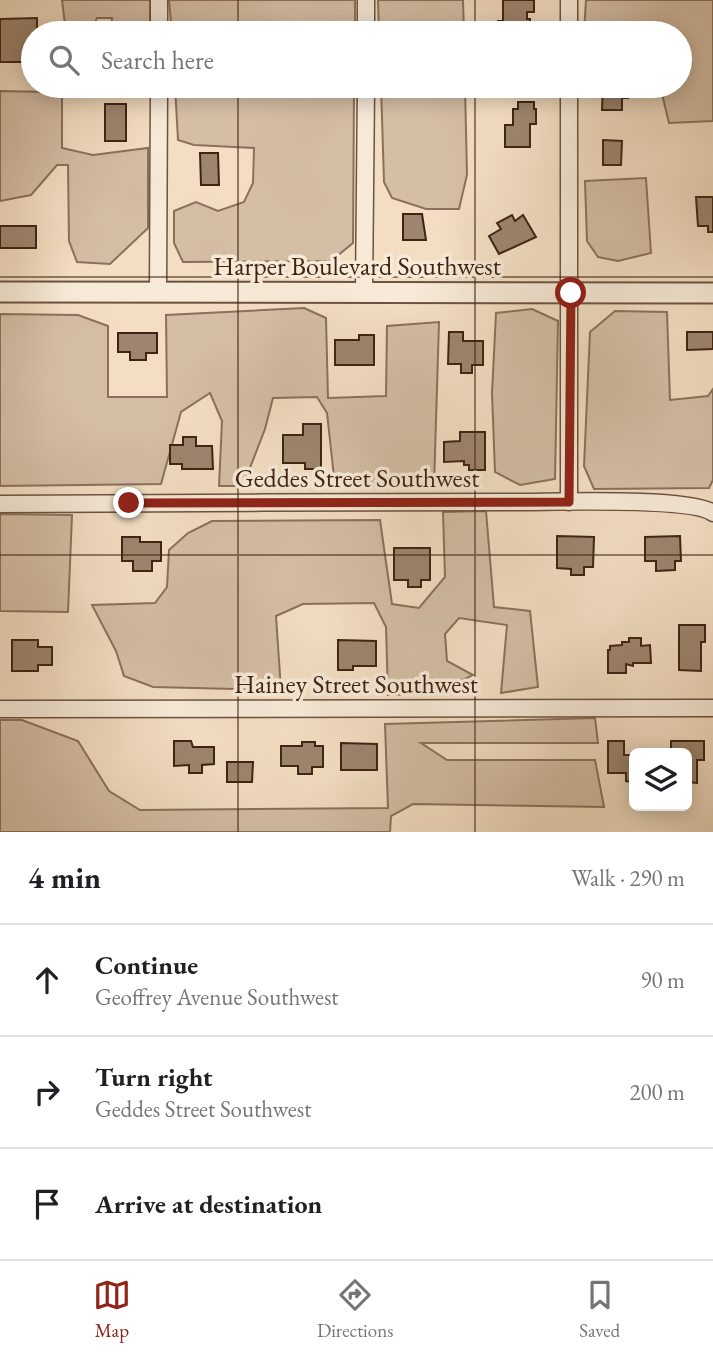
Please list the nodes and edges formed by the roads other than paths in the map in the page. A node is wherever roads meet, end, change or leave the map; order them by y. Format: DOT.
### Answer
graph roads {
  1 [pos="159,0"];
  2 [pos="366,0"];
  3 [pos="569,0"];
  4 [pos="159,21"];
  5 [pos="366,21"];
  6 [pos="569,21"];
  7 [pos="159,98"];
  8 [pos="366,98"];
  9 [pos="569,98"];
  10 [pos="0,292"];
  11 [pos="158,292"];
  12 [pos="364,292"];
  13 [pos="571,293"];
  14 [pos="713,293"];
  15 [pos="569,502"];
  16 [pos="0,504"];
  17 [pos="713,513"];
  18 [pos="713,708"];
  19 [pos="0,709"];
  1 -- 4 [label="street"];
  2 -- 5 [label="street"];
  3 -- 6 [label="street"];
  7 -- 11 [label="street"];
  8 -- 12 [label="street"];
  9 -- 13 [label="street"];
  10 -- 11 [label="street, Harper Boulevard Southwest"];
  11 -- 12 [label="street, Harper Boulevard Southwest"];
  12 -- 13 [label="street, Harper Boulevard Southwest"];
  13 -- 14 [label="street, Harper Boulevard Southwest"];
  13 -- 15 [label="street"];
  15 -- 16 [label="street, Geddes Street Southwest"];
  15 -- 17 [label="street, Geddes Street Southwest"];
  18 -- 19 [label="street, Hainey Street Southwest"];
}
